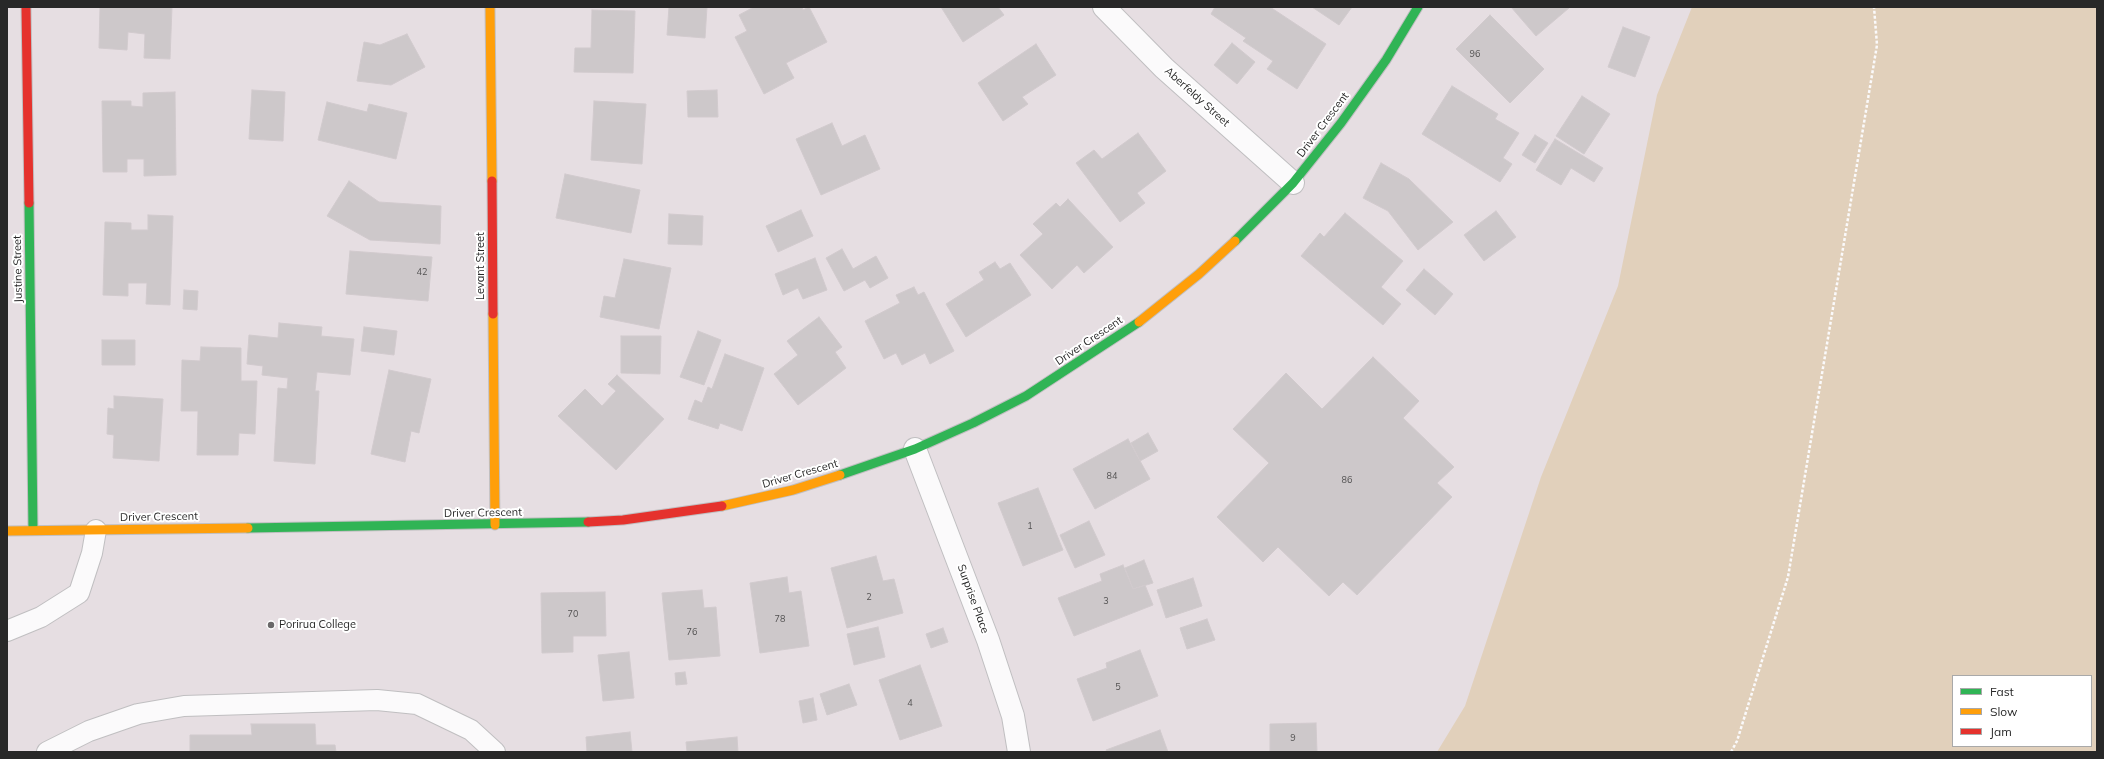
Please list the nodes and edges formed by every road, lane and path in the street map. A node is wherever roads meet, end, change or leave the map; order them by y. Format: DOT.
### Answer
graph roads {
  1 [pos="26,7"];
  2 [pos="490,7"];
  3 [pos="1104,7"];
  4 [pos="1418,7"];
  5 [pos="1874,7"];
  6 [pos="1293,184"];
  7 [pos="915,449"];
  8 [pos="495,525"];
  9 [pos="34,530"];
  10 [pos="96,530"];
  11 [pos="7,531"];
  12 [pos="7,631"];
  13 [pos="47,752"];
  14 [pos="495,752"];
  15 [pos="1018,752"];
  16 [pos="1731,752"];
  1 -- 9 [label="street, Justine Street"];
  2 -- 8 [label="street, Levant Street"];
  3 -- 6 [label="street, Aberfeldy Street"];
  4 -- 6 [label="street, Driver Crescent"];
  5 -- 16 [label="path"];
  6 -- 7 [label="street, Driver Crescent"];
  7 -- 8 [label="street, Driver Crescent"];
  7 -- 15 [label="street, Surprise Place"];
  8 -- 10 [label="street, Driver Crescent"];
  9 -- 10 [label="street, Driver Crescent"];
  9 -- 11 [label="street, Driver Crescent"];
  10 -- 12 [label="lane"];
  13 -- 14 [label="lane"];
}
